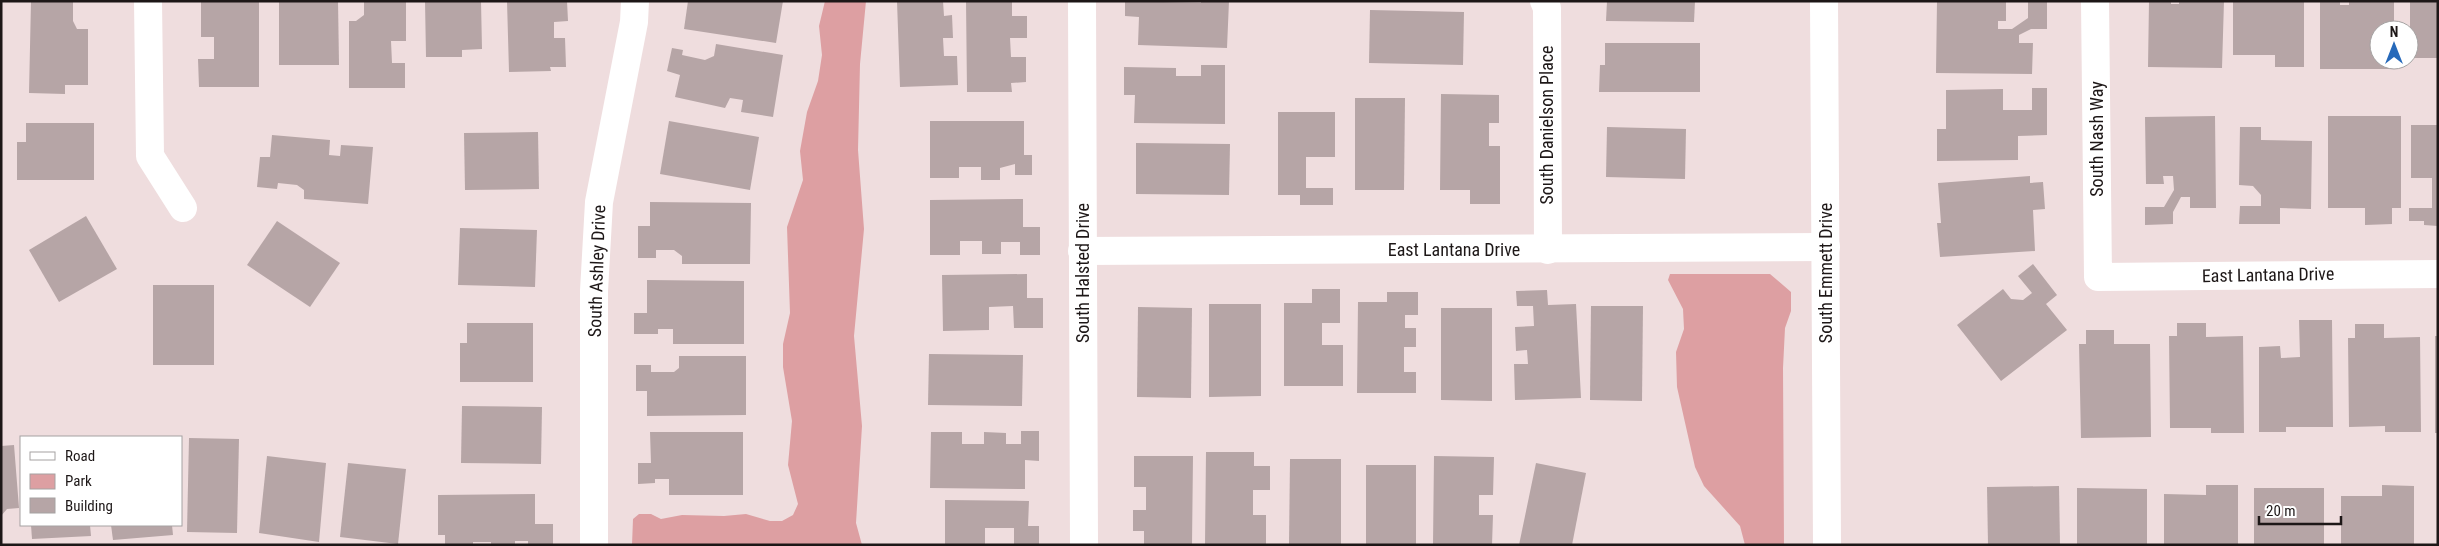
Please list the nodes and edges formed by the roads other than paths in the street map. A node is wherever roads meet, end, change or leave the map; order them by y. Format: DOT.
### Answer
graph roads {
  1 [pos="148,1"];
  2 [pos="635,1"];
  3 [pos="1082,1"];
  4 [pos="1544,1"];
  5 [pos="1824,1"];
  6 [pos="2095,1"];
  7 [pos="183,208"];
  8 [pos="1826,247"];
  9 [pos="1548,250"];
  10 [pos="1082,251"];
  11 [pos="2438,274"];
  12 [pos="2098,277"];
  13 [pos="594,545"];
  14 [pos="1084,545"];
  15 [pos="1826,545"];
  1 -- 7 [label="street"];
  2 -- 13 [label="street, South Ashley Drive"];
  3 -- 10 [label="street, South Halsted Drive"];
  4 -- 9 [label="street, South Danielson Place"];
  5 -- 8 [label="street, South Emmett Drive"];
  6 -- 12 [label="street, South Nash Way"];
  8 -- 9 [label="street, East Lantana Drive"];
  8 -- 15 [label="street, South Emmett Drive"];
  9 -- 10 [label="street, East Lantana Drive"];
  10 -- 14 [label="street, South Halsted Drive"];
  11 -- 12 [label="street, East Lantana Drive"];
}
